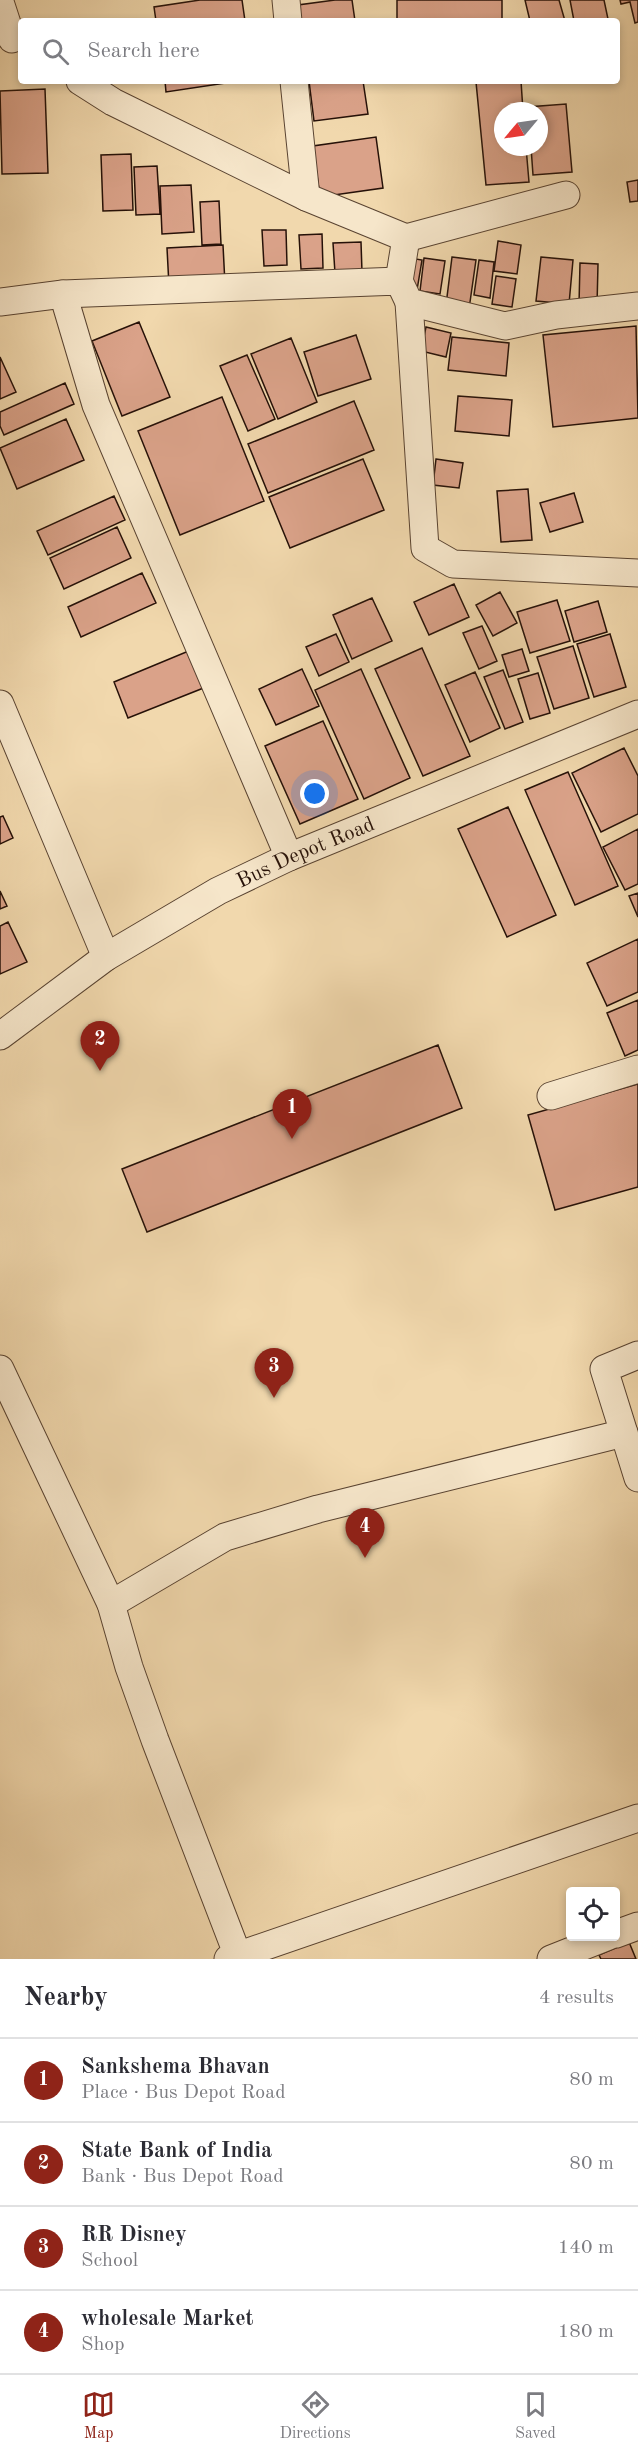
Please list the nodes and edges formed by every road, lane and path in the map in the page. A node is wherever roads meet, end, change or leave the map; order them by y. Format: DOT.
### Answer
graph roads {
  1 [pos="286,0"];
  2 [pos="0,2"];
  3 [pos="288,18"];
  4 [pos="11,39"];
  5 [pos="85,84"];
  6 [pos="294,84"];
  7 [pos="566,195"];
  8 [pos="306,197"];
  9 [pos="406,238"];
  10 [pos="404,291"];
  11 [pos="63,294"];
  12 [pos="0,302"];
  13 [pos="638,306"];
  14 [pos="638,573"];
  15 [pos="0,704"];
  16 [pos="638,715"];
  17 [pos="289,856"];
  18 [pos="106,957"];
  19 [pos="0,1036"];
  20 [pos="638,1069"];
  21 [pos="551,1096"];
  22 [pos="638,1354"];
  23 [pos="0,1369"];
  24 [pos="624,1433"];
  25 [pos="638,1478"];
  26 [pos="111,1604"];
  27 [pos="638,1818"];
  28 [pos="638,1926"];
  29 [pos="620,1932"];
  30 [pos="596,1941"];
  31 [pos="233,1957"];
  32 [pos="550,1959"];
  1 -- 3 [label="street"];
  2 -- 4 [label="street"];
  5 -- 8 [label="street"];
  6 -- 8 [label="street"];
  7 -- 9 [label="street"];
  8 -- 9 [label="street"];
  9 -- 10 [label="street"];
  10 -- 11 [label="street"];
  10 -- 13 [label="street"];
  10 -- 14 [label="street"];
  11 -- 12 [label="street"];
  11 -- 17 [label="street"];
  15 -- 18 [label="street"];
  16 -- 17 [label="street, Bus Depot Road"];
  17 -- 18 [label="street, Bus Depot Road"];
  18 -- 19 [label="street, Bus Depot Road"];
  20 -- 21 [label="street"];
  22 -- 24 [label="street"];
  23 -- 26 [label="street"];
  24 -- 25 [label="street"];
  24 -- 26 [label="street"];
  26 -- 31 [label="street"];
  27 -- 31 [label="street"];
  28 -- 29 [label="street"];
  30 -- 32 [label="street"];
}
